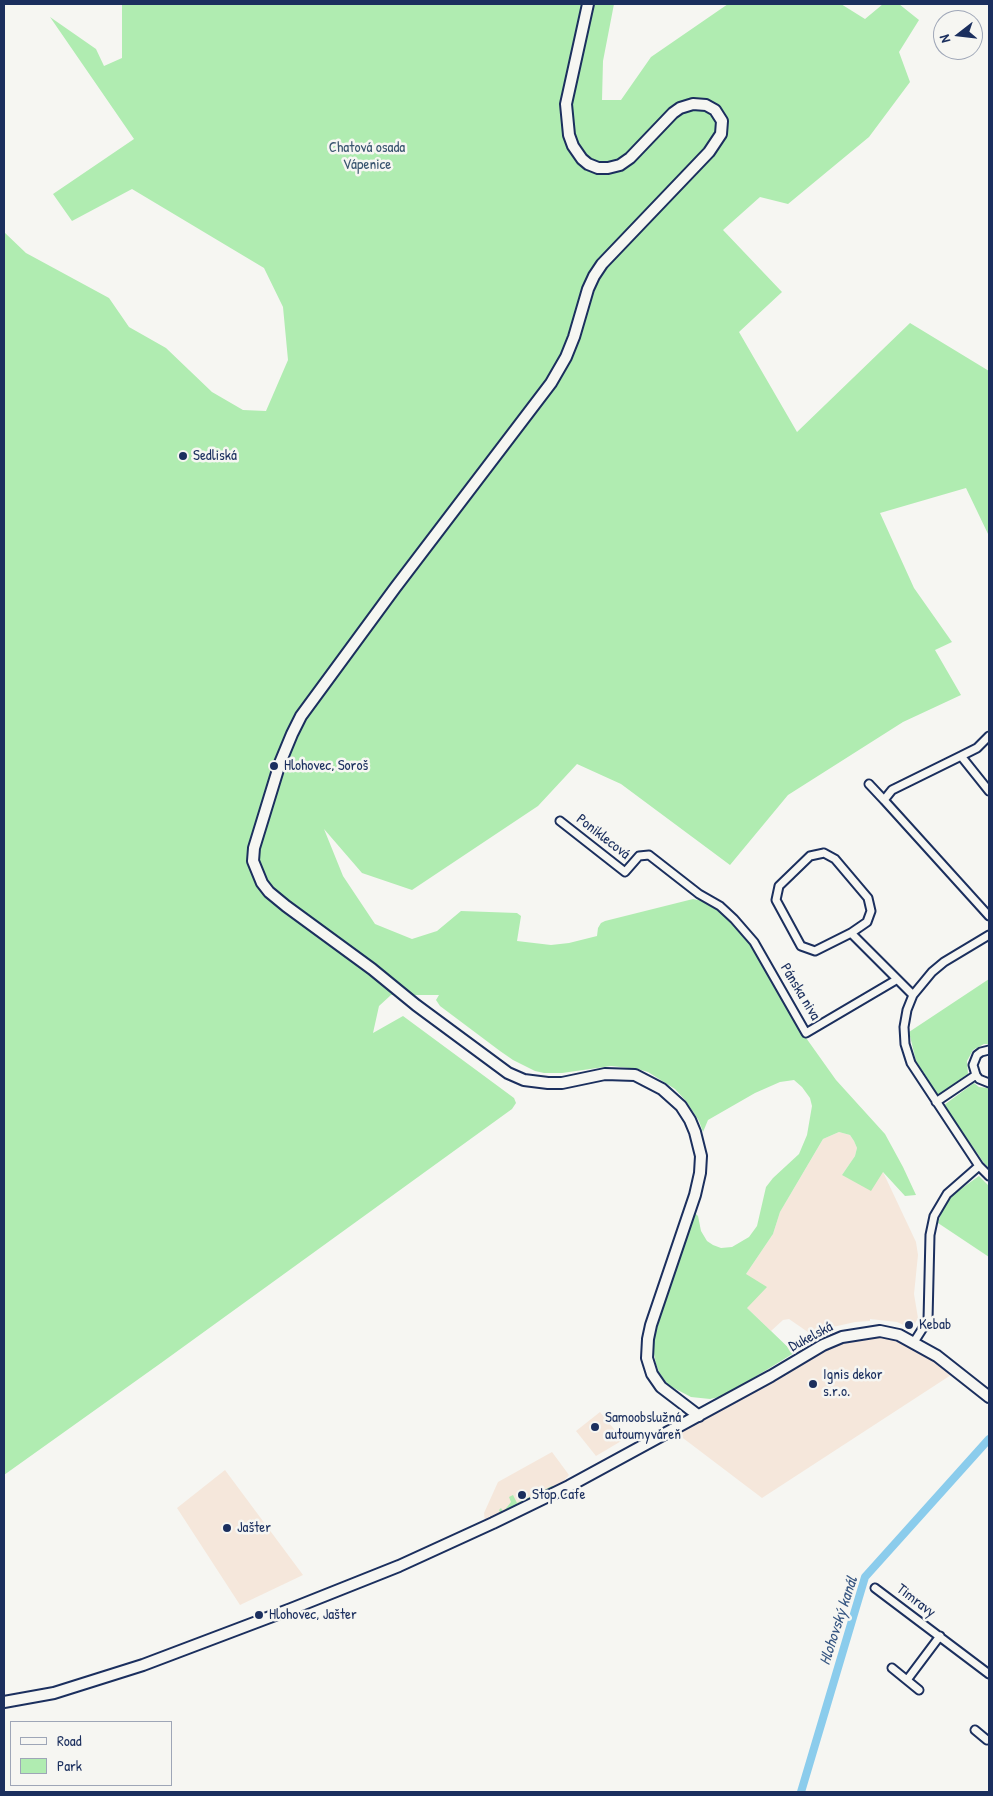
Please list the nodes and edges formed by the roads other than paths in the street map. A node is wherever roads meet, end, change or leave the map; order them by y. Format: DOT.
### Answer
graph roads {
  1 [pos="588,4"];
  2 [pos="989,736"];
  3 [pos="961,756"];
  4 [pos="869,784"];
  5 [pos="989,791"];
  6 [pos="884,800"];
  7 [pos="560,821"];
  8 [pos="699,894"];
  9 [pos="989,916"];
  10 [pos="850,933"];
  11 [pos="989,935"];
  12 [pos="896,980"];
  13 [pos="913,995"];
  14 [pos="989,1050"];
  15 [pos="976,1075"];
  16 [pos="989,1083"];
  17 [pos="936,1102"];
  18 [pos="979,1166"];
  19 [pos="989,1176"];
  20 [pos="914,1342"];
  21 [pos="989,1398"];
  22 [pos="699,1416"];
  23 [pos="875,1588"];
  24 [pos="940,1636"];
  25 [pos="892,1668"];
  26 [pos="989,1674"];
  27 [pos="907,1680"];
  28 [pos="919,1690"];
  29 [pos="4,1702"];
  30 [pos="975,1730"];
  31 [pos="989,1739"];
  1 -- 22 [label="main road"];
  2 -- 3 [label="street"];
  3 -- 5 [label="street"];
  3 -- 6 [label="street"];
  4 -- 6 [label="street"];
  6 -- 9 [label="street"];
  7 -- 8 [label="street, Poniklecová"];
  8 -- 12 [label="street, Pánska niva"];
  10 -- 10 [label="street, Pánska niva"];
  10 -- 12 [label="street"];
  11 -- 13 [label="street"];
  12 -- 13 [label="street"];
  13 -- 17 [label="street"];
  14 -- 15 [label="street"];
  15 -- 16 [label="street"];
  15 -- 17 [label="street"];
  17 -- 18 [label="street"];
  18 -- 19 [label="street"];
  18 -- 20 [label="street"];
  20 -- 21 [label="main road, Dukelská"];
  20 -- 22 [label="main road, Dukelská"];
  22 -- 29 [label="main road, Dukelská"];
  23 -- 24 [label="street, Timravy"];
  24 -- 26 [label="street, Timravy"];
  24 -- 27 [label="street, Timravy"];
  25 -- 27 [label="street"];
  27 -- 28 [label="street"];
  30 -- 31 [label="street"];
}
